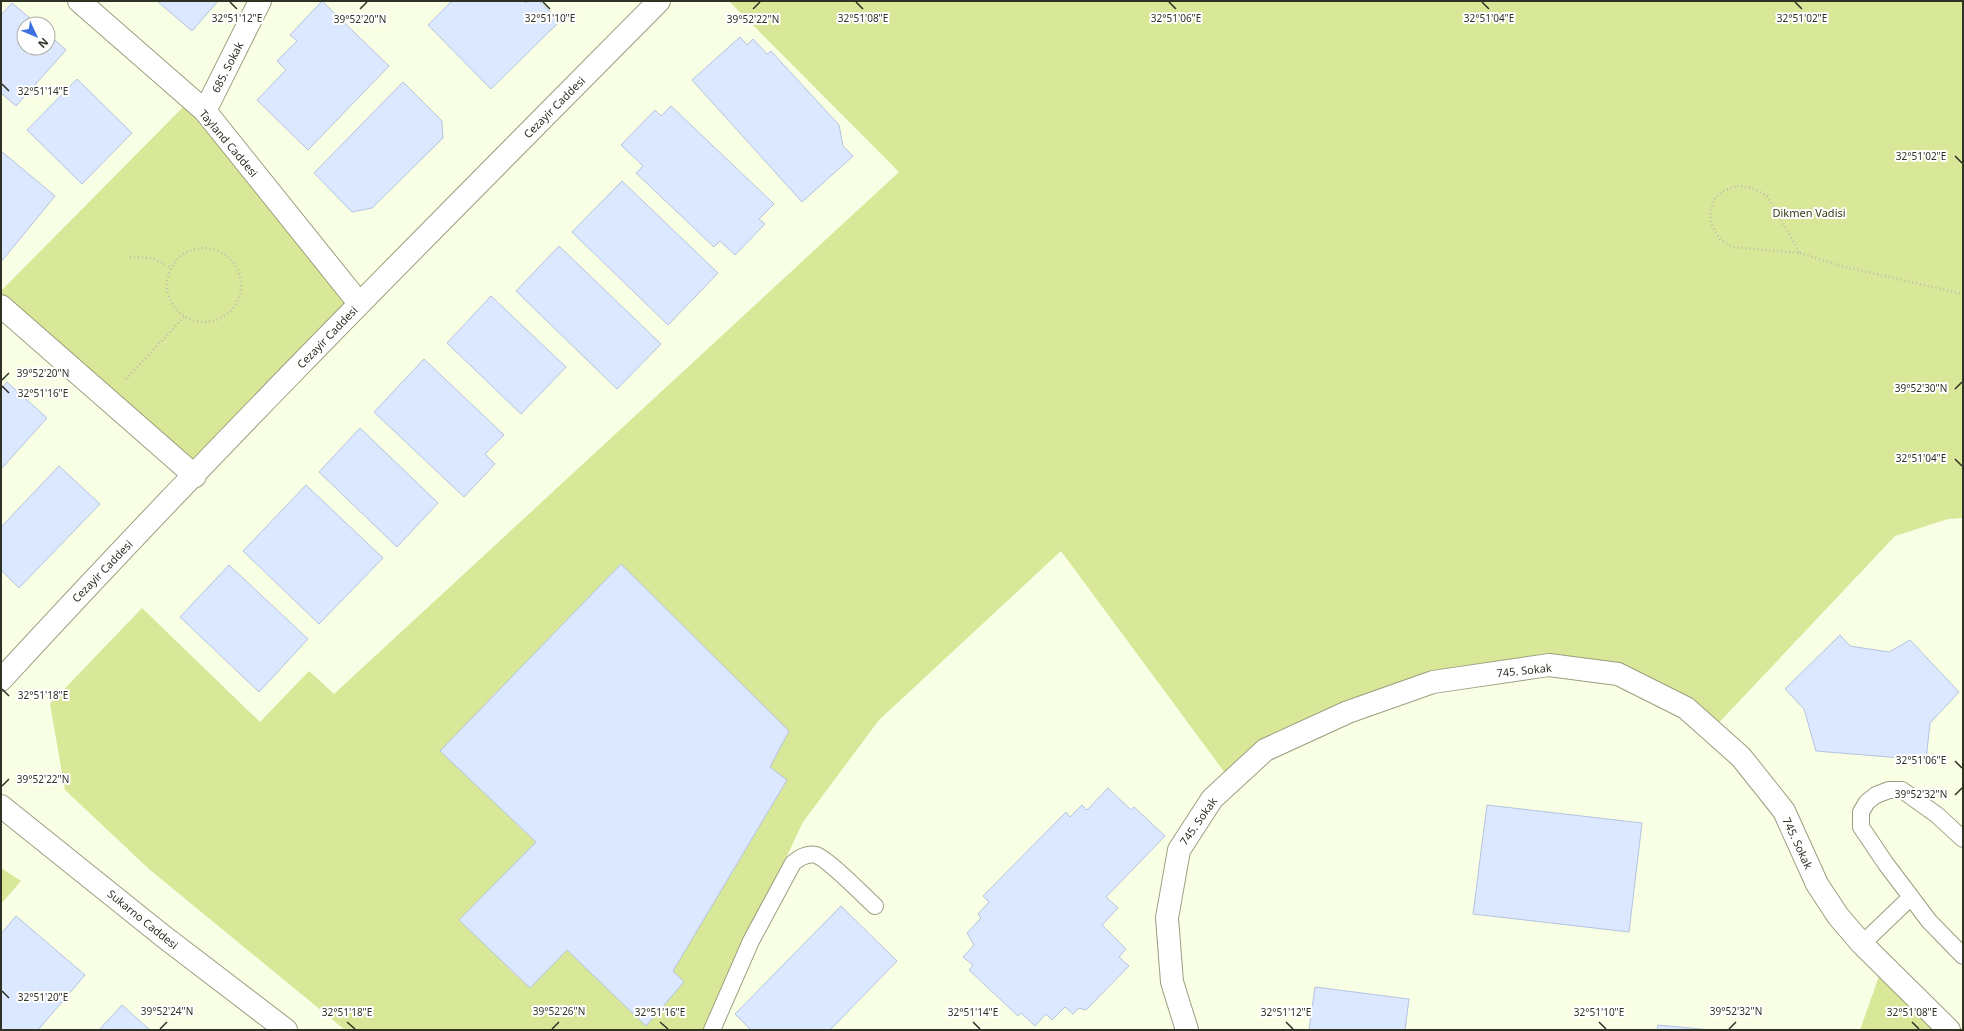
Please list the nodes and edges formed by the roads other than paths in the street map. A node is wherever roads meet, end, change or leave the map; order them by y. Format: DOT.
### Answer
graph roads {
  1 [pos="79,1"];
  2 [pos="260,1"];
  3 [pos="659,1"];
  4 [pos="205,112"];
  5 [pos="359,303"];
  6 [pos="1,306"];
  7 [pos="195,476"];
  8 [pos="1,680"];
  9 [pos="1,806"];
  10 [pos="1963,839"];
  11 [pos="1911,897"];
  12 [pos="875,906"];
  13 [pos="1862,944"];
  14 [pos="1963,956"];
  15 [pos="286,1030"];
  16 [pos="712,1030"];
  17 [pos="1187,1030"];
  18 [pos="1949,1030"];
  1 -- 4 [label="street, Tayland Caddesi"];
  2 -- 4 [label="street, 685. Sokak"];
  3 -- 5 [label="street, Cezayir Caddesi"];
  4 -- 5 [label="street, Tayland Caddesi"];
  5 -- 7 [label="street, Cezayir Caddesi"];
  6 -- 7 [label="street"];
  7 -- 8 [label="street, Cezayir Caddesi"];
  9 -- 15 [label="street, Sukarno Caddesi"];
  10 -- 11 [label="lane"];
  11 -- 13 [label="lane"];
  11 -- 14 [label="lane"];
  12 -- 16 [label="lane"];
  13 -- 17 [label="street, 745. Sokak"];
  13 -- 18 [label="street, 745. Sokak"];
}
